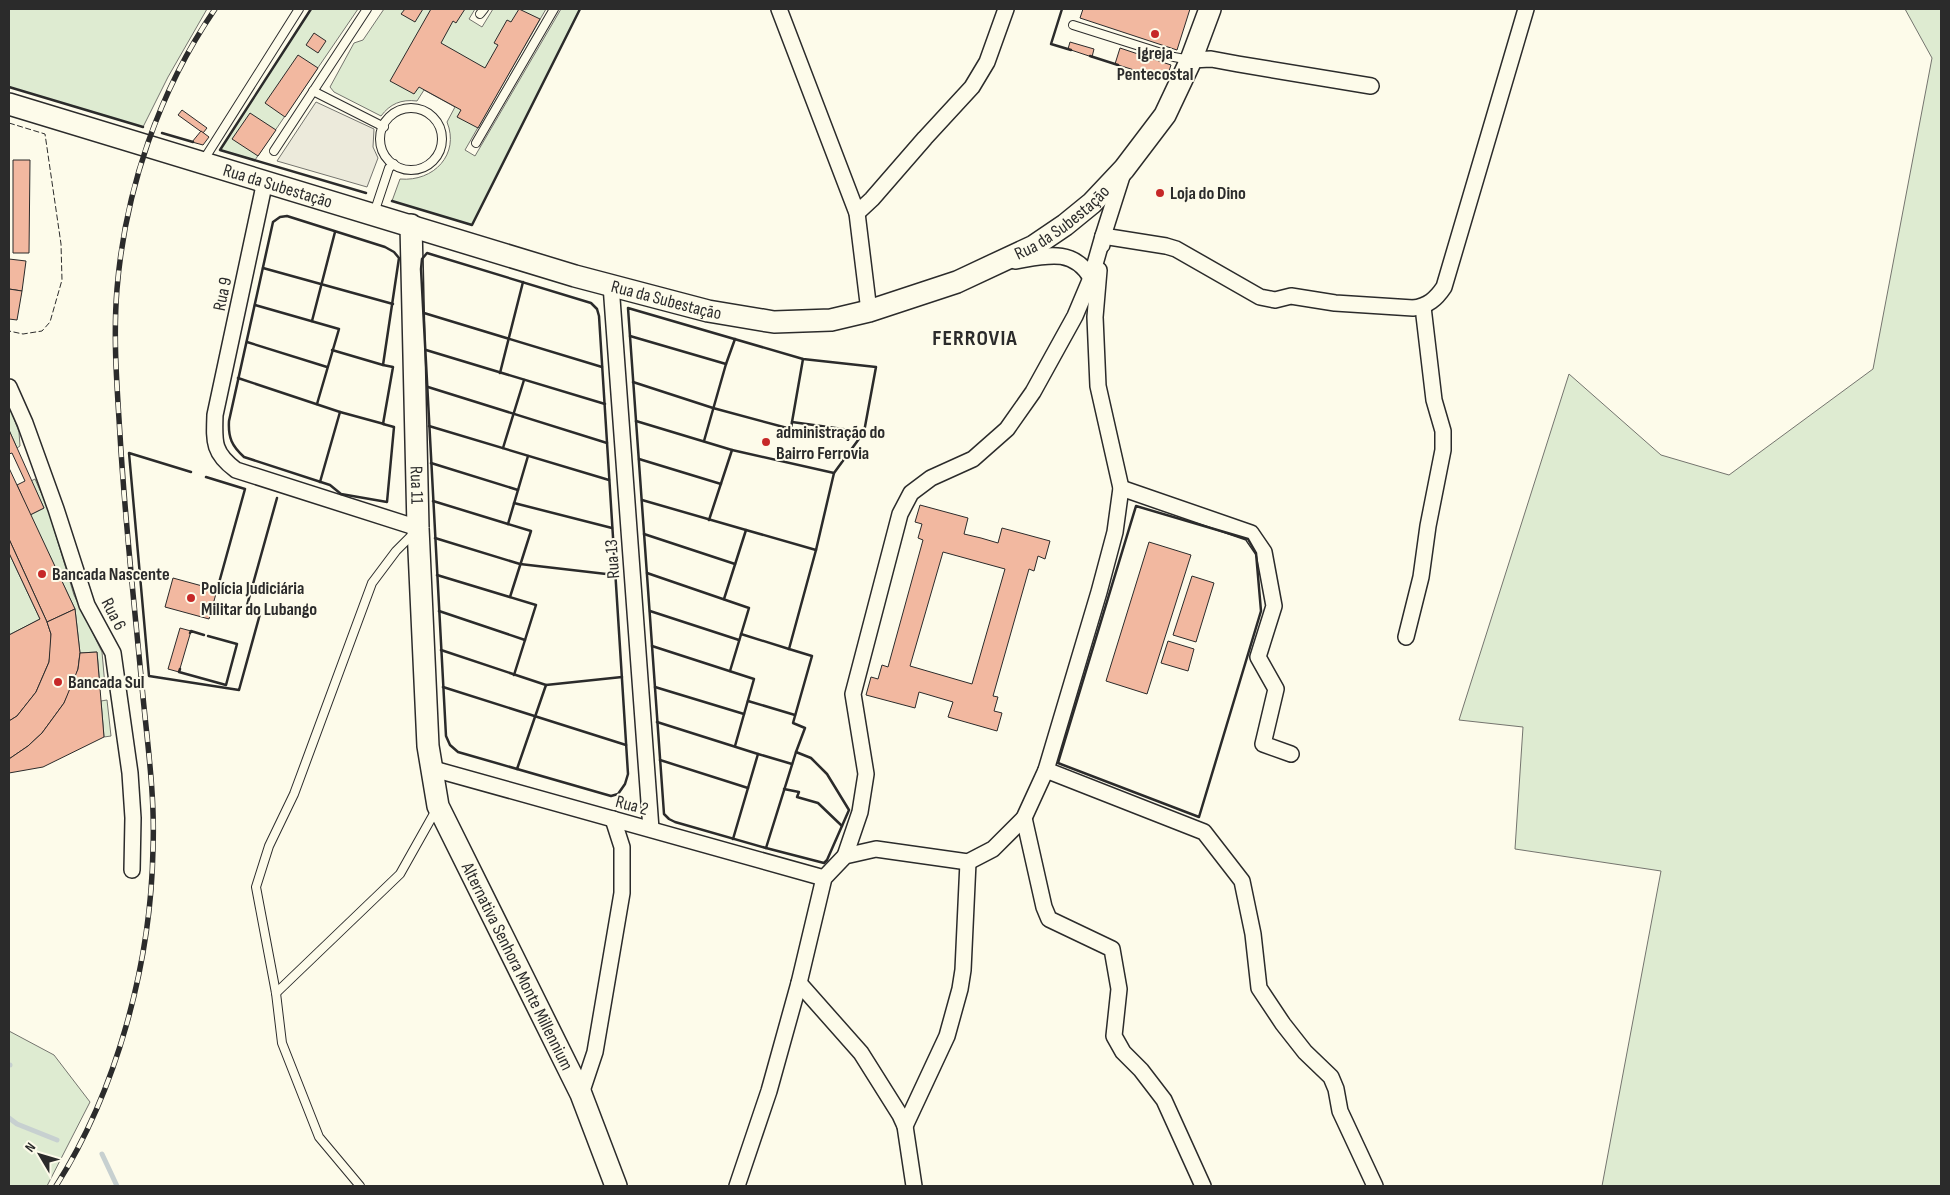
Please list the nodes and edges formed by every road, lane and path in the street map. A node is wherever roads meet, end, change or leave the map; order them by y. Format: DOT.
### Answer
graph roads {
  1 [pos="299,9"];
  2 [pos="367,9"];
  3 [pos="554,9"];
  4 [pos="779,9"];
  5 [pos="1006,9"];
  6 [pos="1210,9"];
  7 [pos="1526,9"];
  8 [pos="1072,25"];
  9 [pos="1191,60"];
  10 [pos="1371,86"];
  11 [pos="313,91"];
  12 [pos="9,104"];
  13 [pos="384,127"];
  14 [pos="476,143"];
  15 [pos="274,151"];
  16 [pos="202,162"];
  17 [pos="394,164"];
  18 [pos="1124,169"];
  19 [pos="265,181"];
  20 [pos="857,213"];
  21 [pos="374,214"];
  22 [pos="411,225"];
  23 [pos="1103,236"];
  24 [pos="1000,264"];
  25 [pos="1091,278"];
  26 [pos="611,285"];
  27 [pos="1423,307"];
  28 [pos="869,311"];
  29 [pos="9,387"];
  30 [pos="1121,488"];
  31 [pos="418,528"];
  32 [pos="1406,638"];
  33 [pos="428,746"];
  34 [pos="1291,754"];
  35 [pos="430,768"];
  36 [pos="1046,770"];
  37 [pos="438,806"];
  38 [pos="1024,818"];
  39 [pos="613,819"];
  40 [pos="651,830"];
  41 [pos="846,856"];
  42 [pos="968,862"];
  43 [pos="132,870"];
  44 [pos="824,878"];
  45 [pos="799,982"];
  46 [pos="276,993"];
  47 [pos="580,1094"];
  48 [pos="905,1126"];
  49 [pos="360,1186"];
  50 [pos="616,1186"];
  51 [pos="737,1186"];
  52 [pos="914,1186"];
  53 [pos="1203,1186"];
  54 [pos="1374,1186"];
  1 -- 16 [label="lane"];
  2 -- 11 [label="lane"];
  3 -- 14 [label="lane"];
  4 -- 20 [label="street"];
  5 -- 20 [label="street"];
  6 -- 9 [label="street, Rua da Subestação"];
  7 -- 27 [label="street"];
  8 -- 9 [label="lane"];
  9 -- 10 [label="street"];
  9 -- 18 [label="street, Rua da Subestação"];
  11 -- 13 [label="lane"];
  11 -- 15 [label="lane"];
  12 -- 16 [label="street, Rua da Subestação"];
  13 -- 17 [label="lane"];
  13 -- 17 [label="lane"];
  16 -- 19 [label="street, Rua da Subestação"];
  17 -- 21 [label="lane"];
  18 -- 23 [label="street"];
  18 -- 24 [label="street, Rua da Subestação"];
  19 -- 21 [label="street, Rua da Subestação"];
  19 -- 31 [label="street, Rua 9"];
  20 -- 28 [label="street"];
  21 -- 22 [label="street, Rua da Subestação"];
  22 -- 26 [label="street, Rua da Subestação"];
  22 -- 31 [label="street, Rua 11"];
  23 -- 25 [label="street"];
  23 -- 27 [label="street"];
  23 -- 30 [label="street"];
  24 -- 25 [label="street"];
  24 -- 28 [label="street, Rua da Subestação"];
  25 -- 41 [label="street"];
  26 -- 28 [label="street, Rua da Subestação"];
  26 -- 40 [label="street, Rua 13"];
  27 -- 32 [label="street"];
  29 -- 43 [label="street, Rua 6"];
  30 -- 34 [label="street"];
  30 -- 36 [label="street"];
  31 -- 33 [label="street, Rua 11"];
  31 -- 46 [label="lane"];
  33 -- 35 [label="street, Alternativa Senhora Monte Millennium"];
  35 -- 37 [label="street, Alternativa Senhora Monte Millennium"];
  35 -- 39 [label="street, Rua 2"];
  36 -- 38 [label="street"];
  36 -- 54 [label="street"];
  37 -- 46 [label="lane"];
  37 -- 47 [label="street, Alternativa Senhora Monte Millennium"];
  38 -- 42 [label="street"];
  38 -- 53 [label="street"];
  39 -- 40 [label="street, Rua 2"];
  39 -- 47 [label="street"];
  40 -- 44 [label="street, Rua 2"];
  41 -- 42 [label="street"];
  41 -- 44 [label="street"];
  42 -- 48 [label="street"];
  44 -- 45 [label="street"];
  45 -- 48 [label="street"];
  45 -- 51 [label="street"];
  46 -- 49 [label="lane"];
  47 -- 50 [label="street, Alternativa Senhora Monte Millennium"];
  48 -- 52 [label="street"];
}
